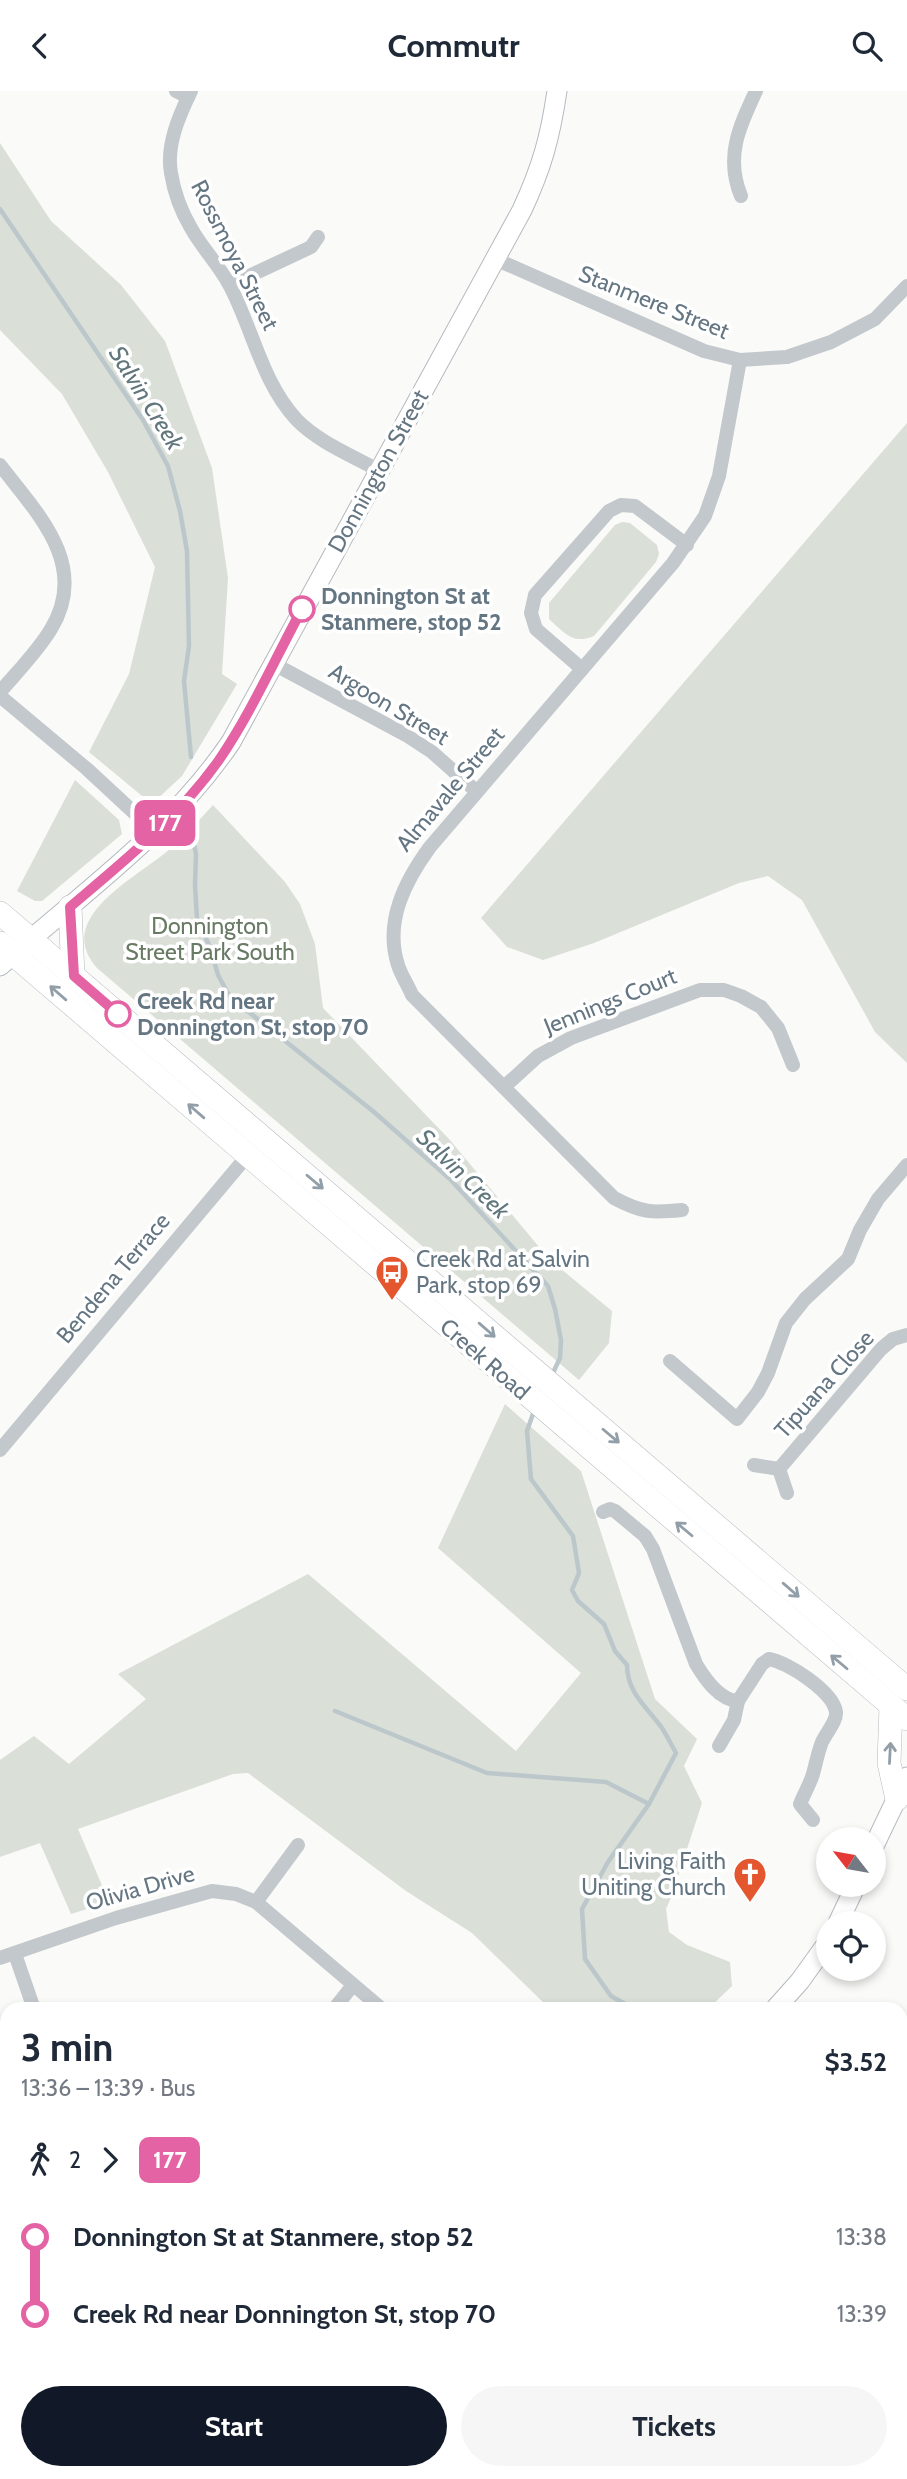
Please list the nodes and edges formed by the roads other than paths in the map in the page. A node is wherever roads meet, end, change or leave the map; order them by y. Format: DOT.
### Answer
graph roads {
  1 [pos="557,91"];
  2 [pos="756,91"];
  3 [pos="185,93"];
  4 [pos="740,196"];
  5 [pos="318,237"];
  6 [pos="495,259"];
  7 [pos="230,285"];
  8 [pos="907,286"];
  9 [pos="740,360"];
  10 [pos="0,465"];
  11 [pos="378,471"];
  12 [pos="687,545"];
  13 [pos="272,663"];
  14 [pos="582,669"];
  15 [pos="0,694"];
  16 [pos="476,791"];
  17 [pos="155,832"];
  18 [pos="70,907"];
  19 [pos="0,913"];
  20 [pos="31,939"];
  21 [pos="4,955"];
  22 [pos="74,976"];
  23 [pos="793,1065"];
  24 [pos="503,1087"];
  25 [pos="263,1138"];
  26 [pos="247,1156"];
  27 [pos="907,1165"];
  28 [pos="682,1210"];
  29 [pos="907,1335"];
  30 [pos="670,1361"];
  31 [pos="0,1450"];
  32 [pos="754,1465"];
  33 [pos="779,1469"];
  34 [pos="787,1493"];
  35 [pos="603,1512"];
  36 [pos="738,1701"];
  37 [pos="902,1705"];
  38 [pos="719,1746"];
  39 [pos="907,1778"];
  40 [pos="897,1799"];
  41 [pos="813,1820"];
  42 [pos="883,1827"];
  43 [pos="298,1845"];
  44 [pos="256,1902"];
  45 [pos="15,1954"];
  46 [pos="0,1958"];
  47 [pos="816,1959"];
  48 [pos="353,1985"];
  49 [pos="32,2002"];
  50 [pos="340,2002"];
  51 [pos="374,2002"];
  52 [pos="781,2002"];
  1 -- 6 [label="street, Donnington Street"];
  2 -- 4 [label="street"];
  3 -- 7 [label="street, Rossmoya Street"];
  5 -- 7 [label="street"];
  6 -- 9 [label="street, Stanmere Street"];
  6 -- 11 [label="street, Donnington Street"];
  7 -- 11 [label="street, Rossmoya Street"];
  8 -- 9 [label="street, Stanmere Street"];
  9 -- 12 [label="street, Almavale Street"];
  10 -- 15 [label="street"];
  11 -- 13 [label="street, Donnington Street"];
  12 -- 14 [label="street, Almavale Street"];
  12 -- 14 [label="street"];
  13 -- 16 [label="street, Argoon Street"];
  13 -- 17 [label="street, Donnington Street"];
  14 -- 16 [label="street, Almavale Street"];
  15 -- 17 [label="street"];
  16 -- 24 [label="street, Almavale Street"];
  17 -- 18 [label="street, Donnington Street"];
  18 -- 20 [label="street, Donnington Street"];
  18 -- 22 [label="main road"];
  19 -- 20 [label="main road, Creek Road"];
  20 -- 21 [label="street, Donnington Street"];
  20 -- 22 [label="main road, Creek Road"];
  26 -- 21 [label="main road, Creek Road, one-way"];
  22 -- 25 [label="main road, Creek Road"];
  23 -- 24 [label="street, Jennings Court"];
  24 -- 28 [label="street, Almavale Street"];
  25 -- 26 [label="street, Bendena Terrace"];
  25 -- 37 [label="main road, Creek Road, one-way"];
  26 -- 31 [label="street, Bendena Terrace"];
  37 -- 26 [label="main road, Creek Road, one-way"];
  27 -- 30 [label="street"];
  29 -- 33 [label="street, Tipuana Close"];
  32 -- 33 [label="street, Tipuana Close"];
  33 -- 34 [label="street, Tipuana Close"];
  35 -- 36 [label="street"];
  36 -- 38 [label="street"];
  36 -- 41 [label="street"];
  40 -- 37 [label="main road, one-way"];
  39 -- 40 [label="street"];
  40 -- 42 [label="street"];
  43 -- 44 [label="street"];
  44 -- 45 [label="street, Olivia Drive"];
  44 -- 48 [label="street, Olivia Drive"];
  45 -- 46 [label="street, Olivia Drive"];
  45 -- 49 [label="street"];
  47 -- 52 [label="street"];
  48 -- 50 [label="street"];
  48 -- 51 [label="street, Olivia Drive"];
}
